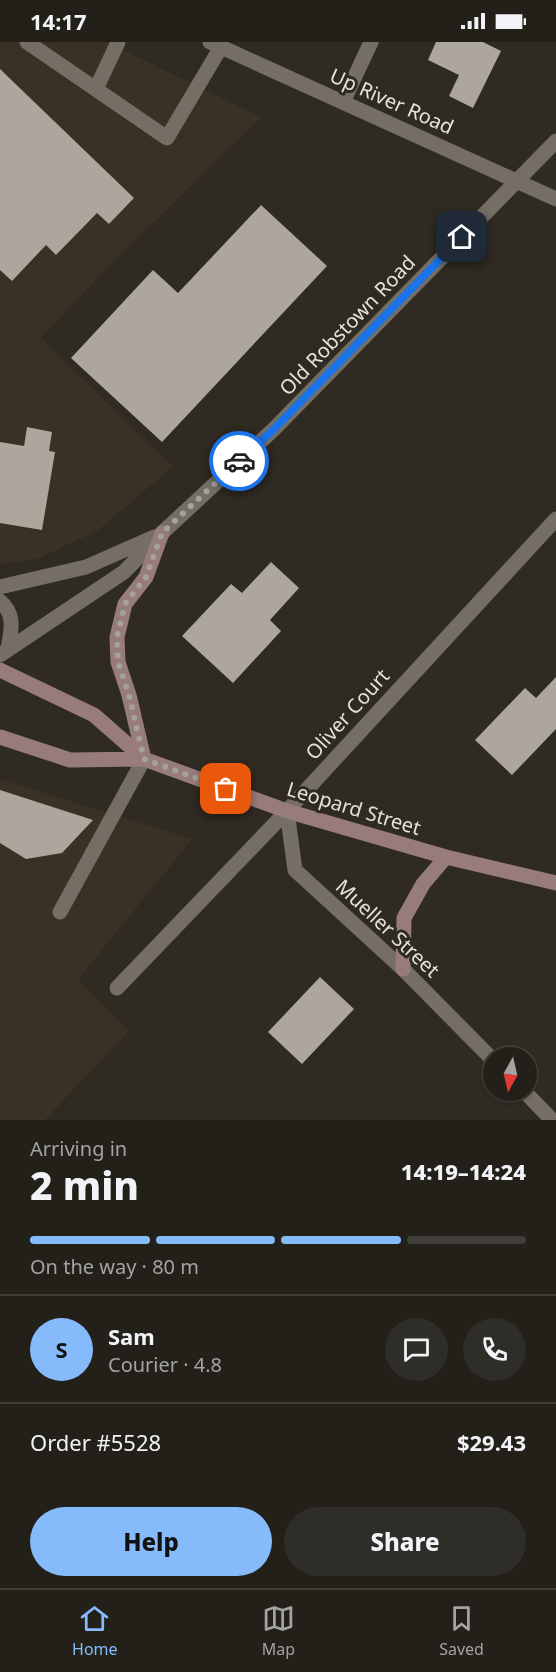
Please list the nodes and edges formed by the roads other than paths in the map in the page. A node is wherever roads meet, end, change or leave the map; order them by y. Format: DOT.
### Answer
graph roads {
  1 [pos="27,42"];
  2 [pos="118,42"];
  3 [pos="371,42"];
  4 [pos="215,44"];
  5 [pos="96,89"];
  6 [pos="343,102"];
  7 [pos="556,141"];
  8 [pos="517,181"];
  9 [pos="556,199"];
  10 [pos="556,519"];
  11 [pos="162,533"];
  12 [pos="0,587"];
  13 [pos="0,600"];
  14 [pos="4,652"];
  15 [pos="0,670"];
  16 [pos="0,737"];
  17 [pos="144,759"];
  18 [pos="287,810"];
  19 [pos="446,857"];
  20 [pos="556,883"];
  21 [pos="60,912"];
  22 [pos="403,969"];
  23 [pos="117,988"];
  24 [pos="483,1050"];
  25 [pos="534,1101"];
  26 [pos="552,1120"];
  1 -- 5 [label="street"];
  2 -- 5 [label="street"];
  3 -- 6 [label="street"];
  4 -- 5 [label="street"];
  4 -- 6 [label="street, Up River Road"];
  6 -- 8 [label="street, Up River Road"];
  7 -- 8 [label="street, Old Robstown Road"];
  8 -- 9 [label="street, Up River Road"];
  8 -- 11 [label="street, Old Robstown Road"];
  10 -- 18 [label="street, Oliver Court"];
  11 -- 12 [label="street, Old Robstown Road"];
  11 -- 14 [label="street, Old Robstown Road"];
  11 -- 17 [label="main road"];
  13 -- 14 [label="street"];
  15 -- 17 [label="main road, Leopard Street"];
  16 -- 17 [label="main road, Leopard Street"];
  17 -- 18 [label="main road, Leopard Street"];
  17 -- 21 [label="street"];
  18 -- 19 [label="main road, Leopard Street"];
  18 -- 22 [label="street, Mueller Street"];
  18 -- 23 [label="street, Oliver Court"];
  19 -- 20 [label="main road, Leopard Street"];
  19 -- 22 [label="main road"];
  22 -- 24 [label="street, Mueller Street"];
  25 -- 26 [label="street"];
}
